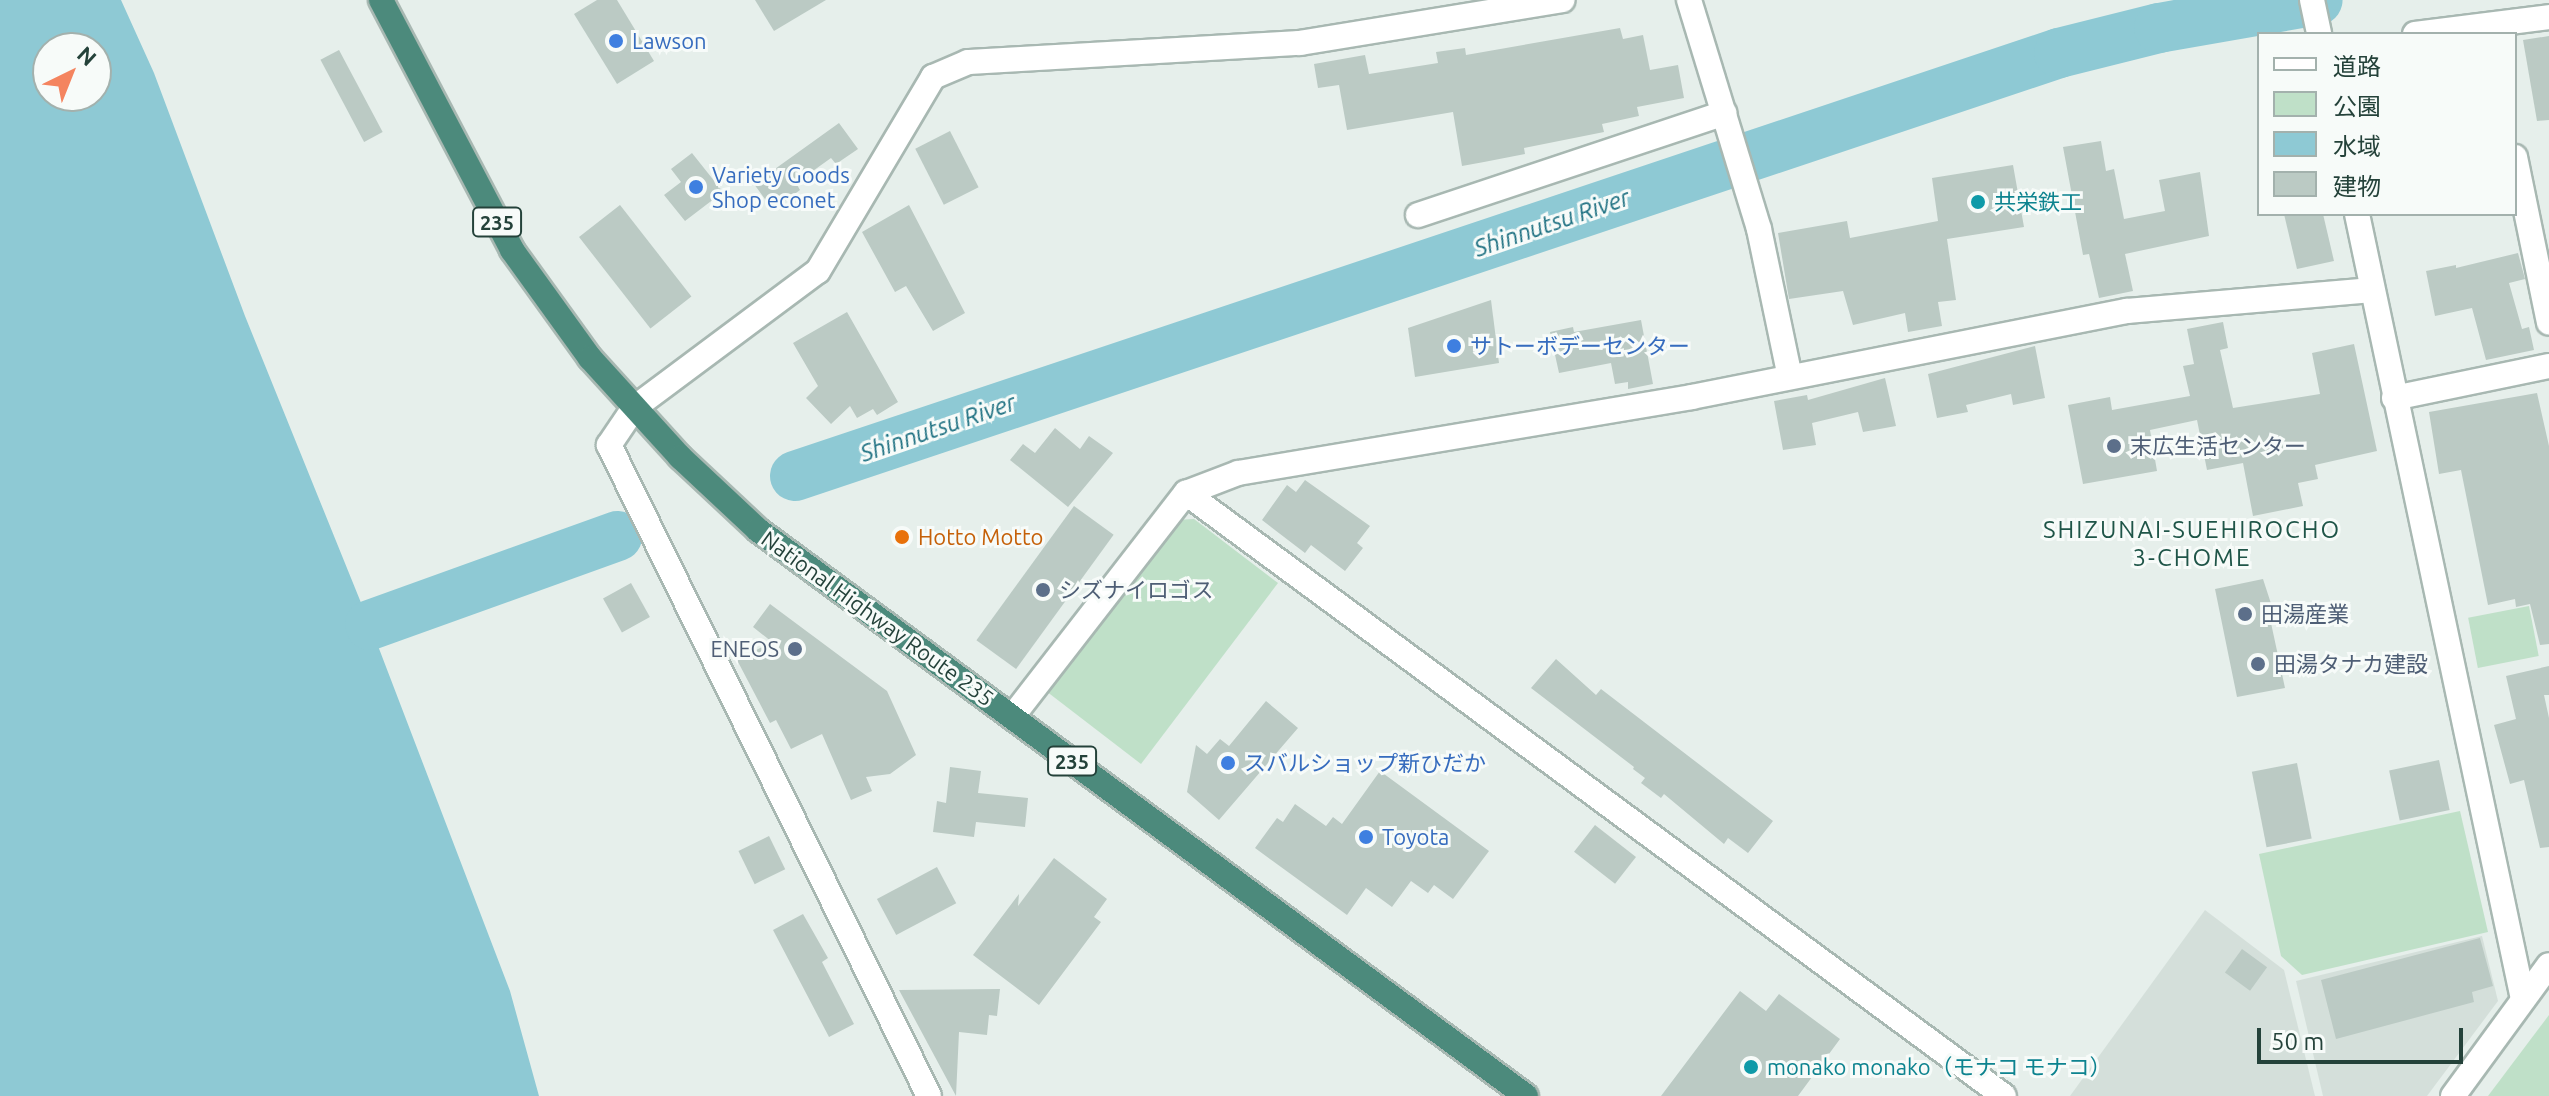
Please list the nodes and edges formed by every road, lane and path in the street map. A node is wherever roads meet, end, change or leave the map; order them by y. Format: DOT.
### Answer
graph roads {
  1 [pos="381,0"];
  2 [pos="1562,0"];
  3 [pos="1689,0"];
  4 [pos="2312,0"];
  5 [pos="2549,17"];
  6 [pos="2488,28"];
  7 [pos="2318,30"];
  8 [pos="2439,32"];
  9 [pos="1727,124"];
  10 [pos="2517,167"];
  11 [pos="1418,215"];
  12 [pos="2357,216"];
  13 [pos="2372,290"];
  14 [pos="2549,323"];
  15 [pos="2549,366"];
  16 [pos="1790,377"];
  17 [pos="2394,398"];
  18 [pos="634,408"];
  19 [pos="1186,493"];
  20 [pos="1012,717"];
  21 [pos="2549,965"];
  22 [pos="2523,999"];
  23 [pos="929,1096"];
  24 [pos="1526,1096"];
  25 [pos="2004,1096"];
  26 [pos="2453,1096"];
  1 -- 18 [label="highway, National Highway Route 235 / 235"];
  2 -- 18 [label="street"];
  3 -- 9 [label="street"];
  4 -- 7 [label="street"];
  5 -- 6 [label="street"];
  6 -- 8 [label="street"];
  9 -- 11 [label="street"];
  9 -- 16 [label="street"];
  10 -- 14 [label="street"];
  12 -- 13 [label="street"];
  13 -- 16 [label="street"];
  13 -- 17 [label="street"];
  15 -- 17 [label="street"];
  16 -- 19 [label="street"];
  17 -- 22 [label="street"];
  18 -- 20 [label="highway, National Highway Route 235 / 235"];
  18 -- 23 [label="street"];
  19 -- 20 [label="street"];
  19 -- 25 [label="street"];
  20 -- 24 [label="highway, National Highway Route 235 / 235"];
  21 -- 22 [label="street"];
  22 -- 26 [label="street"];
}
